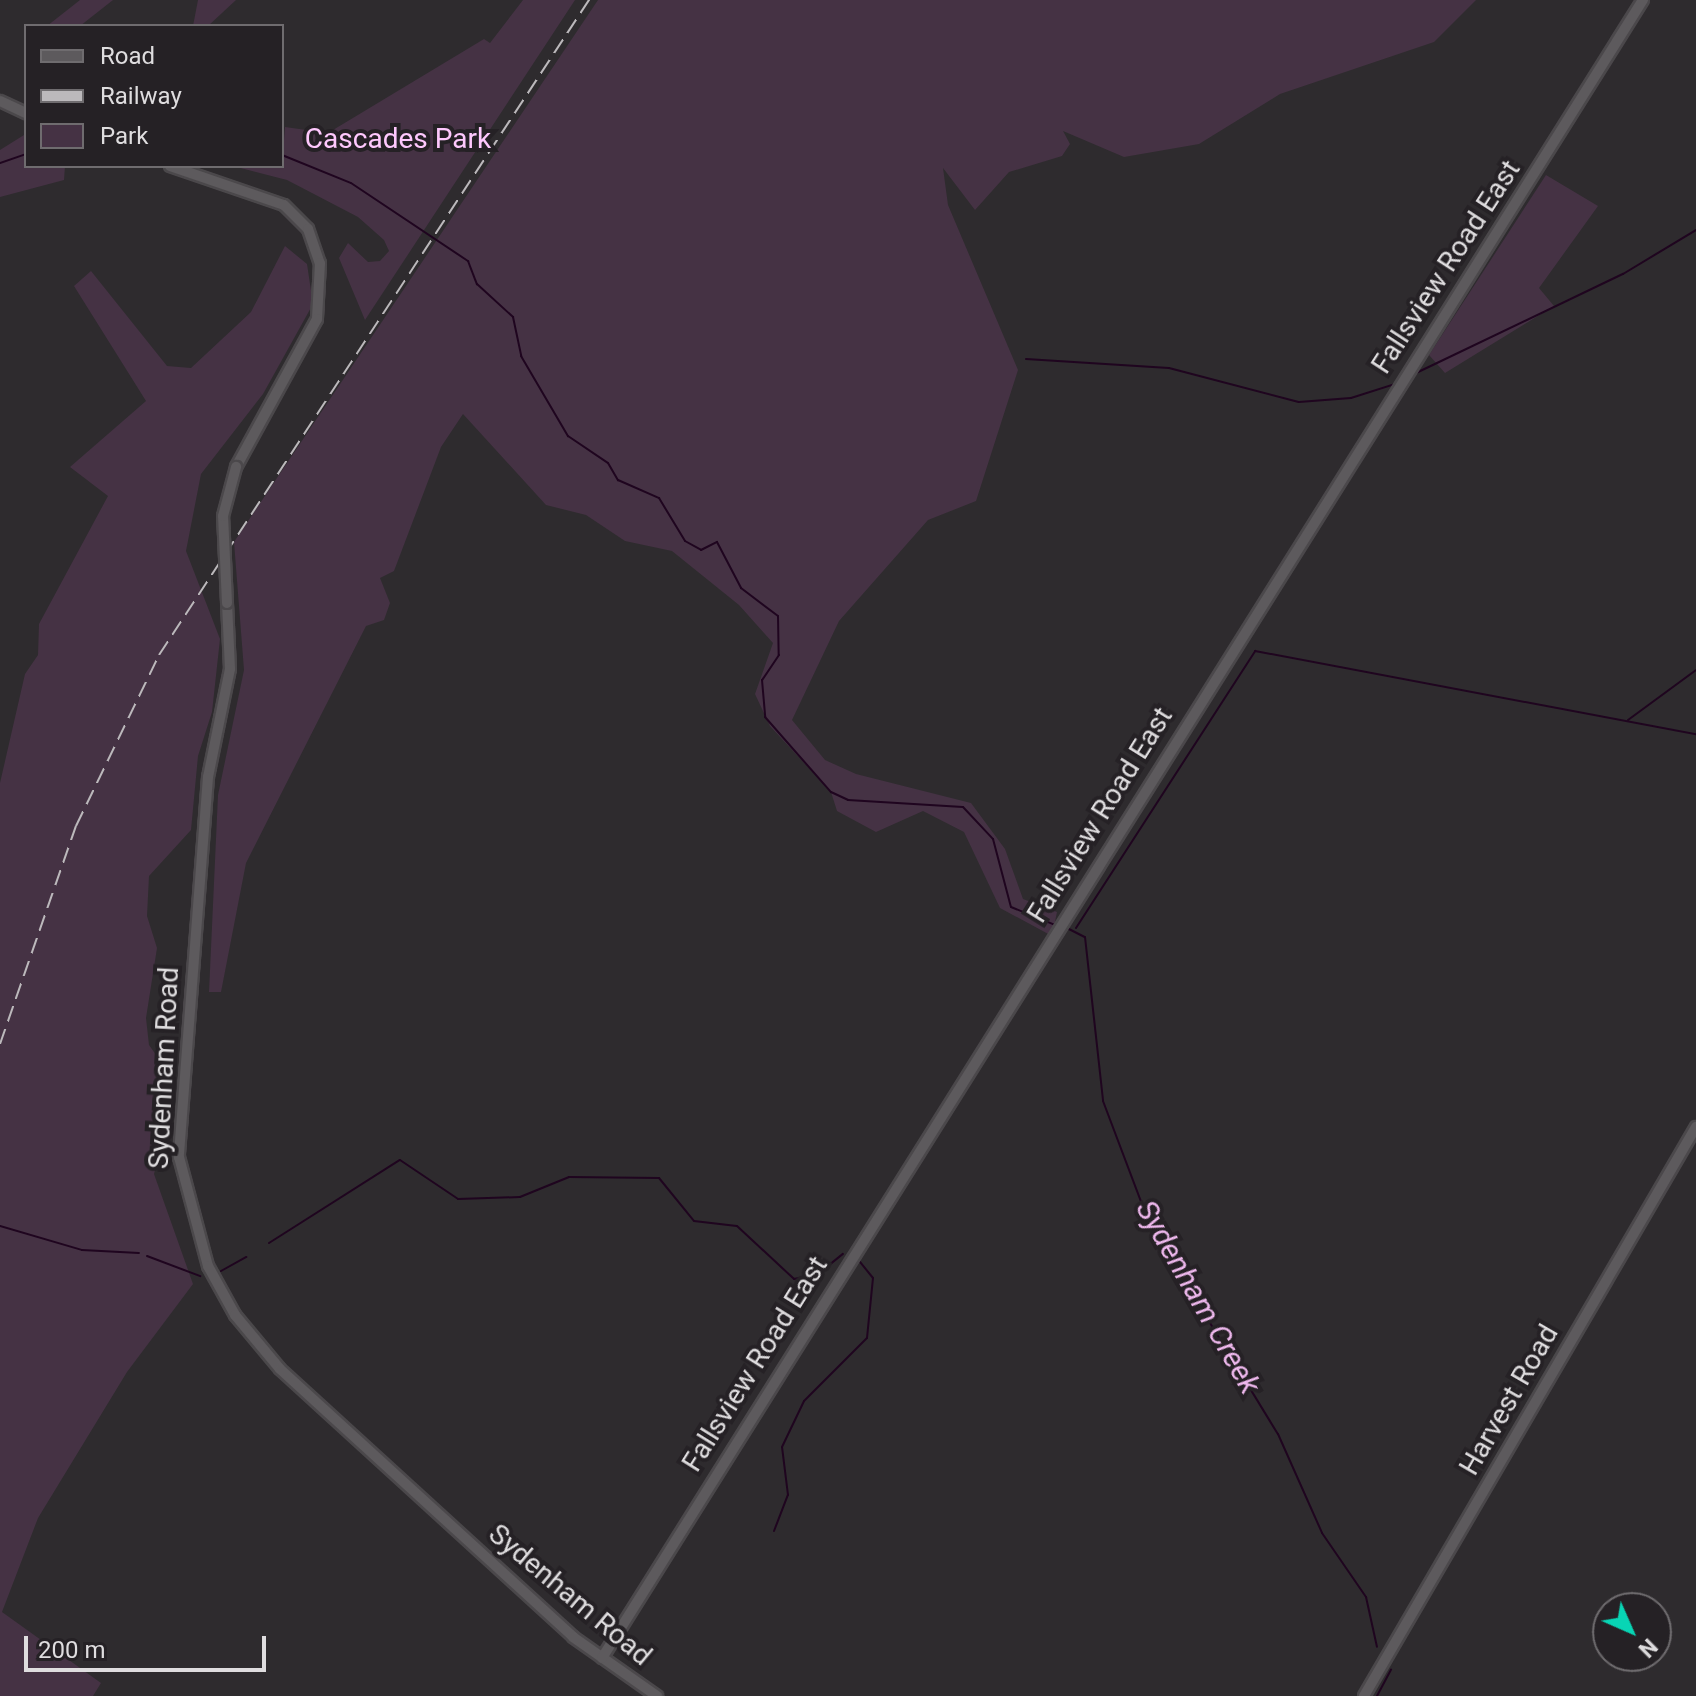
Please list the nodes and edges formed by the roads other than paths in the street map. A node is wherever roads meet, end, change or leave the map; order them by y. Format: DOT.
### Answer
graph roads {
  1 [pos="1643,0"];
  2 [pos="0,101"];
  3 [pos="24,112"];
  4 [pos="177,168"];
  5 [pos="1696,1127"];
  6 [pos="602,1658"];
  7 [pos="657,1696"];
  8 [pos="1364,1696"];
  1 -- 6 [label="street, Fallsview Road East"];
  2 -- 3 [label="street"];
  4 -- 6 [label="street, Sydenham Road, bridge"];
  5 -- 8 [label="street, Harvest Road"];
  6 -- 7 [label="street, Sydenham Road"];
}
